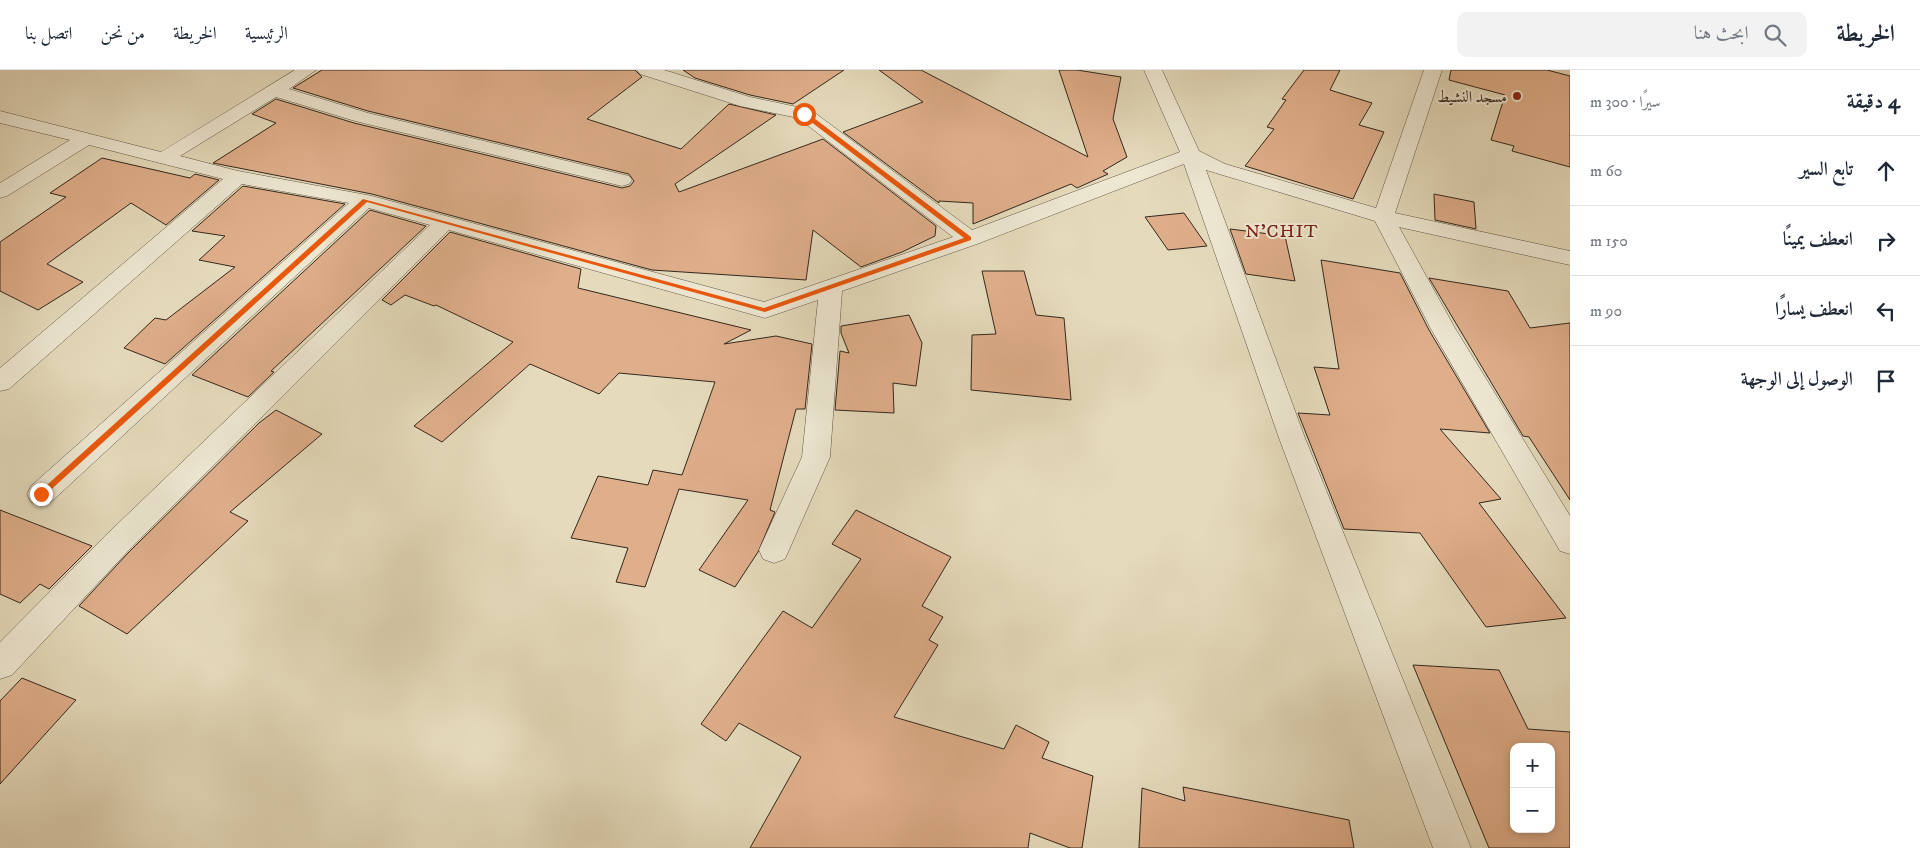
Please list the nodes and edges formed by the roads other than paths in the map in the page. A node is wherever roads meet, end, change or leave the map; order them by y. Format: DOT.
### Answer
graph roads {
  1 [pos="307,70"];
  2 [pos="646,70"];
  3 [pos="1153,70"];
  4 [pos="1433,70"];
  5 [pos="273,90"];
  6 [pos="0,117"];
  7 [pos="87,138"];
  8 [pos="1191,155"];
  9 [pos="164,158"];
  10 [pos="238,177"];
  11 [pos="622,180"];
  12 [pos="0,192"];
  13 [pos="365,200"];
  14 [pos="1383,217"];
  15 [pos="446,221"];
  16 [pos="969,239"];
  17 [pos="1570,258"];
  18 [pos="831,287"];
  19 [pos="0,382"];
  20 [pos="41,494"];
  21 [pos="1570,542"];
  22 [pos="774,550"];
  23 [pos="0,664"];
  24 [pos="1452,848"];
  1 -- 5 [label="street"];
  2 -- 16 [label="street"];
  3 -- 8 [label="street"];
  4 -- 14 [label="street"];
  5 -- 9 [label="street"];
  5 -- 11 [label="street"];
  6 -- 7 [label="street"];
  7 -- 9 [label="street"];
  7 -- 12 [label="street"];
  8 -- 14 [label="street"];
  8 -- 16 [label="street"];
  8 -- 24 [label="street"];
  9 -- 10 [label="street"];
  10 -- 13 [label="street"];
  10 -- 19 [label="street"];
  13 -- 15 [label="street"];
  13 -- 20 [label="street"];
  14 -- 17 [label="street"];
  14 -- 21 [label="street"];
  15 -- 18 [label="street"];
  15 -- 23 [label="street"];
  16 -- 18 [label="street"];
  18 -- 22 [label="street"];
}
